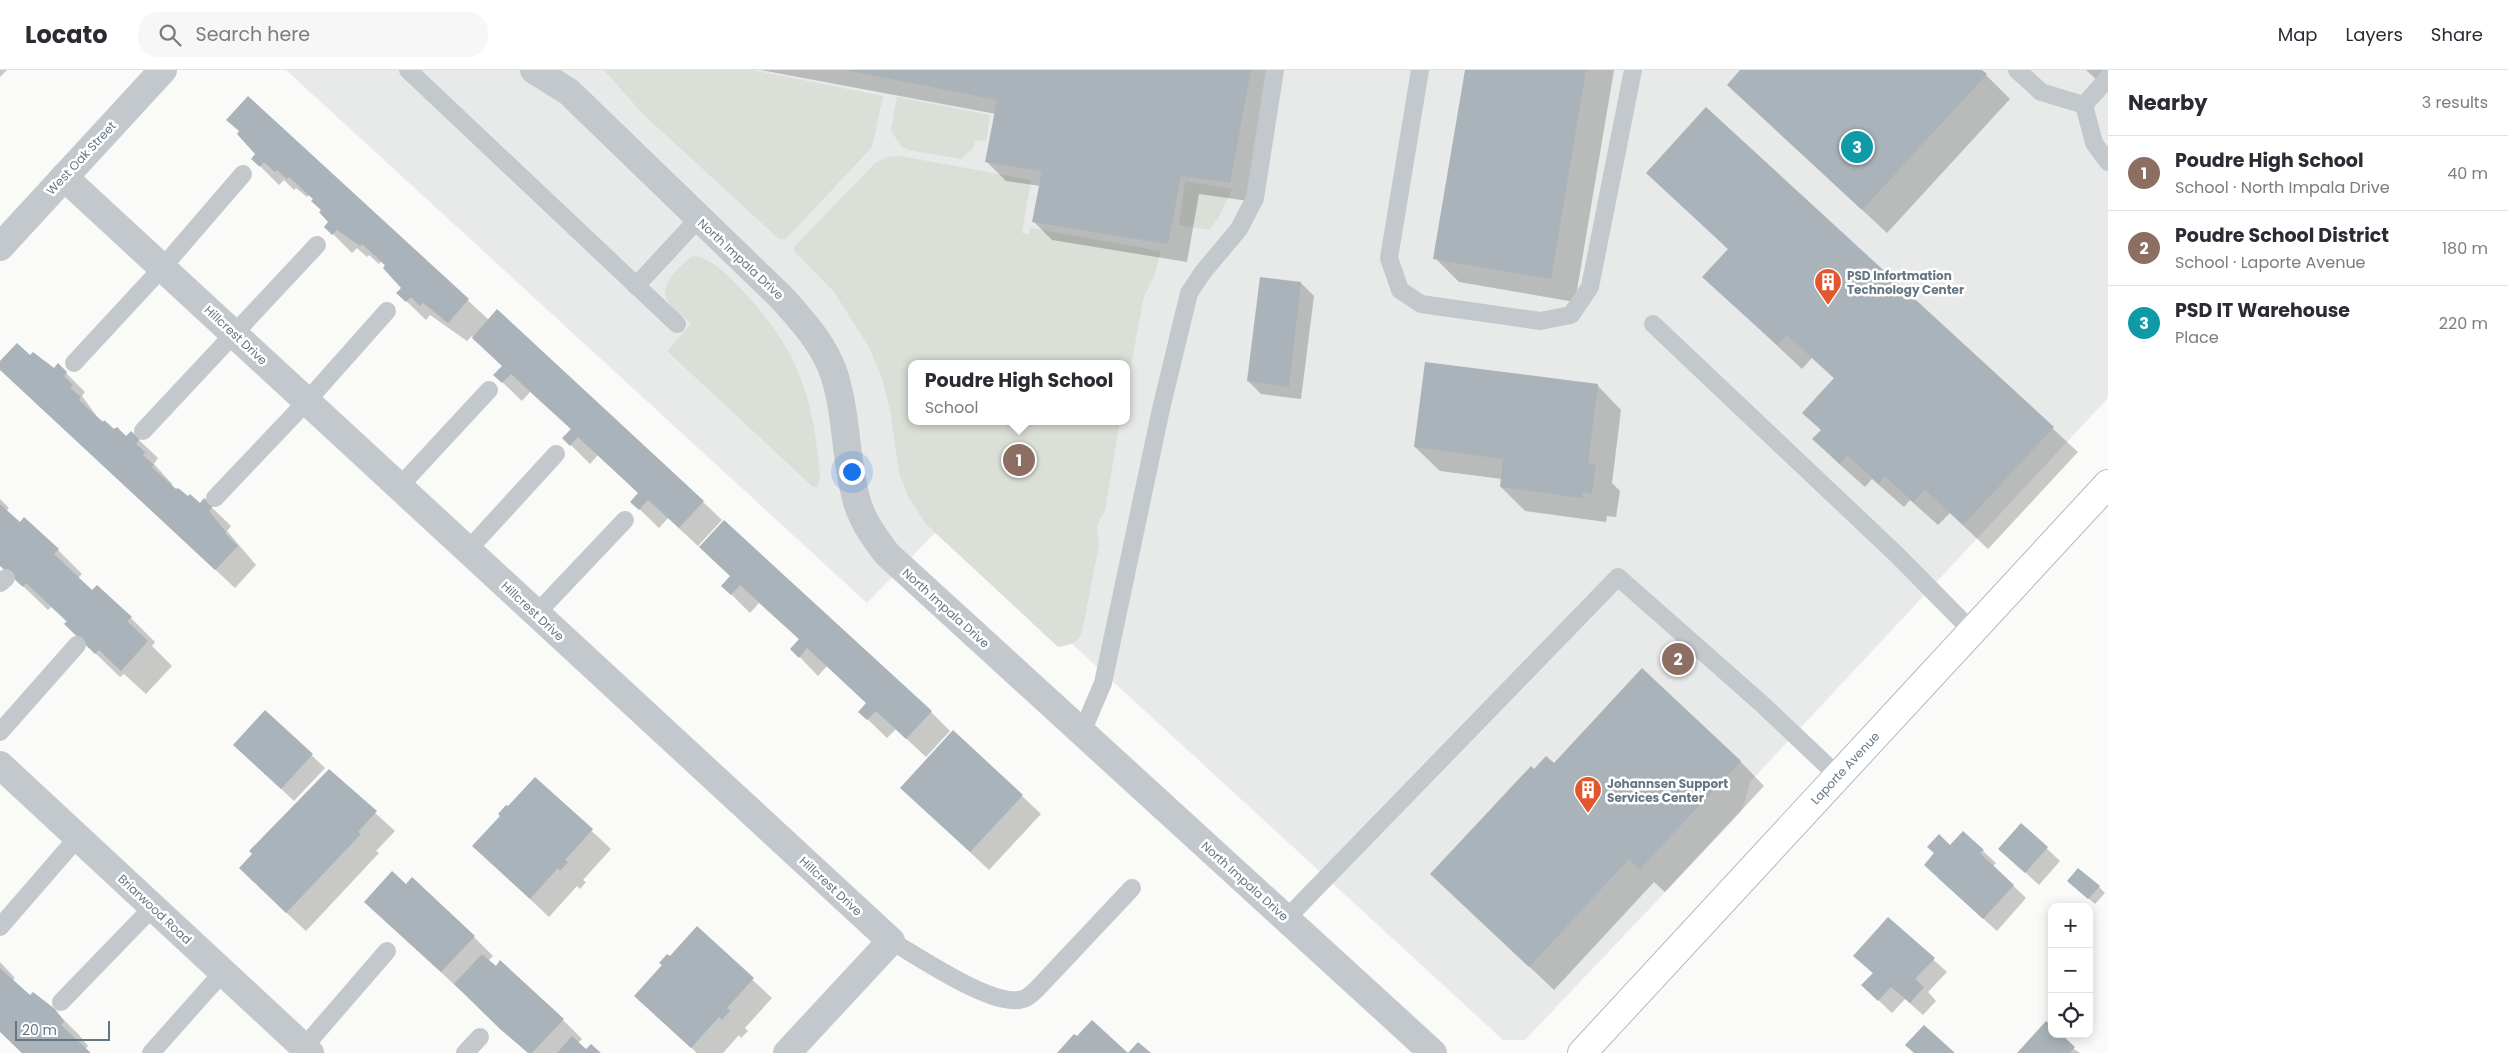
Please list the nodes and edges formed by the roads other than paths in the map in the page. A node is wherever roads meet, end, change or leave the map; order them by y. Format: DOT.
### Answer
graph roads {
  1 [pos="163,70"];
  2 [pos="408,70"];
  3 [pos="534,70"];
  4 [pos="1274,70"];
  5 [pos="1420,70"];
  6 [pos="1633,70"];
  7 [pos="2017,70"];
  8 [pos="2108,78"];
  9 [pos="562,81"];
  10 [pos="2084,105"];
  11 [pos="2108,162"];
  12 [pos="243,174"];
  13 [pos="64,177"];
  14 [pos="698,219"];
  15 [pos="317,245"];
  16 [pos="0,247"];
  17 [pos="162,268"];
  18 [pos="636,286"];
  19 [pos="387,311"];
  20 [pos="677,324"];
  21 [pos="1653,324"];
  22 [pos="234,333"];
  23 [pos="74,363"];
  24 [pos="489,390"];
  25 [pos="307,401"];
  26 [pos="143,431"];
  27 [pos="556,454"];
  28 [pos="2108,484"];
  29 [pos="399,487"];
  30 [pos="216,498"];
  31 [pos="625,520"];
  32 [pos="468,550"];
  33 [pos="536,614"];
  34 [pos="1972,631"];
  35 [pos="77,645"];
  36 [pos="0,732"];
  37 [pos="1082,732"];
  38 [pos="0,765"];
  39 [pos="1838,776"];
  40 [pos="78,837"];
  41 [pos="1132,888"];
  42 [pos="153,907"];
  43 [pos="1287,918"];
  44 [pos="0,927"];
  45 [pos="891,940"];
  46 [pos="387,950"];
  47 [pos="223,972"];
  48 [pos="61,1002"];
  49 [pos="480,1037"];
  50 [pos="307,1050"];
  51 [pos="151,1053"];
  52 [pos="465,1053"];
  53 [pos="787,1053"];
  54 [pos="1433,1053"];
  55 [pos="1582,1053"];
  1 -- 13 [label="street, West Oak Street"];
  2 -- 18 [label="lane"];
  3 -- 9 [label="street, North Impala Drive"];
  4 -- 37 [label="lane"];
  5 -- 6 [label="lane"];
  7 -- 10 [label="lane"];
  8 -- 10 [label="lane"];
  9 -- 14 [label="street, North Impala Drive"];
  10 -- 11 [label="lane"];
  12 -- 17 [label="lane"];
  13 -- 16 [label="street, West Oak Street"];
  13 -- 17 [label="street, Hillcrest Drive"];
  14 -- 18 [label="lane"];
  14 -- 37 [label="street, North Impala Drive"];
  15 -- 22 [label="lane"];
  17 -- 22 [label="street, Hillcrest Drive"];
  17 -- 23 [label="lane"];
  18 -- 20 [label="lane"];
  19 -- 25 [label="lane"];
  21 -- 34 [label="lane"];
  22 -- 25 [label="street, Hillcrest Drive"];
  22 -- 26 [label="lane"];
  24 -- 29 [label="lane"];
  25 -- 29 [label="street, Hillcrest Drive"];
  25 -- 30 [label="lane"];
  27 -- 32 [label="lane"];
  28 -- 34 [label="street, Laporte Avenue"];
  29 -- 32 [label="street, Hillcrest Drive"];
  31 -- 33 [label="lane"];
  32 -- 33 [label="street, Hillcrest Drive"];
  33 -- 45 [label="street, Hillcrest Drive"];
  34 -- 39 [label="street, Laporte Avenue"];
  35 -- 36 [label="lane"];
  37 -- 43 [label="street, North Impala Drive"];
  38 -- 40 [label="street, Briarwood Road"];
  39 -- 43 [label="lane"];
  39 -- 55 [label="street, Laporte Avenue"];
  40 -- 42 [label="street, Briarwood Road"];
  40 -- 44 [label="lane"];
  41 -- 45 [label="lane"];
  42 -- 47 [label="street, Briarwood Road"];
  42 -- 48 [label="lane"];
  43 -- 54 [label="street, North Impala Drive"];
  45 -- 53 [label="street"];
  46 -- 50 [label="lane"];
  47 -- 50 [label="street, Briarwood Road"];
  47 -- 51 [label="lane"];
  49 -- 52 [label="lane"];
}
